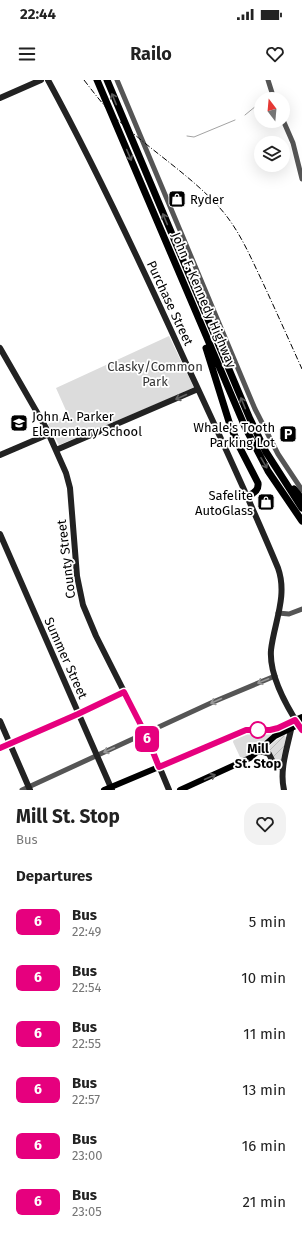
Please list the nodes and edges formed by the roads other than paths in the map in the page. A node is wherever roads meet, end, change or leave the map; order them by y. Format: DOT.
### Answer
graph roads {
  1 [pos="41,80"];
  2 [pos="48,80"];
  3 [pos="98,80"];
  4 [pos="107,80"];
  5 [pos="117,80"];
  6 [pos="268,80"];
  7 [pos="272,92"];
  8 [pos="0,98"];
  9 [pos="286,128"];
  10 [pos="302,179"];
  11 [pos="196,313"];
  12 [pos="0,348"];
  13 [pos="198,389"];
  14 [pos="49,434"];
  15 [pos="56,450"];
  16 [pos="0,455"];
  17 [pos="273,463"];
  18 [pos="302,490"];
  19 [pos="247,497"];
  20 [pos="302,499"];
  21 [pos="302,508"];
  22 [pos="301,520"];
  23 [pos="0,534"];
  24 [pos="302,609"];
  25 [pos="278,614"];
  26 [pos="275,676"];
  27 [pos="302,717"];
  28 [pos="0,721"];
  29 [pos="296,723"];
  30 [pos="145,734"];
  31 [pos="258,752"];
  32 [pos="97,756"];
  33 [pos="159,767"];
  34 [pos="283,768"];
  35 [pos="111,788"];
  36 [pos="29,789"];
  37 [pos="22,790"];
  38 [pos="104,790"];
  39 [pos="169,790"];
  40 [pos="180,790"];
  41 [pos="284,790"];
  1 -- 8 [label="main road"];
  2 -- 13 [label="main road, Purchase Street"];
  3 -- 11 [label="highway, John F. Kennedy Highway, one-way"];
  17 -- 4 [label="highway, John F. Kennedy Highway, one-way"];
  5 -- 18 [label="street"];
  6 -- 7 [label="street"];
  9 -- 10 [label="street"];
  11 -- 19 [label="highway"];
  11 -- 22 [label="highway, John F. Kennedy Highway, one-way"];
  12 -- 14 [label="main road, County Street"];
  13 -- 15 [label="main road, one-way"];
  13 -- 19 [label="main road, Purchase Street"];
  14 -- 15 [label="main road, County Street"];
  14 -- 16 [label="main road"];
  15 -- 30 [label="main road, County Street"];
  17 -- 20 [label="highway"];
  17 -- 21 [label="highway, John F. Kennedy Highway"];
  19 -- 25 [label="main road, Purchase Street"];
  23 -- 32 [label="main road, Summer Street"];
  24 -- 25 [label="street"];
  25 -- 26 [label="main road, Purchase Street"];
  26 -- 29 [label="main road, Purchase Street"];
  26 -- 30 [label="street, one-way"];
  27 -- 29 [label="main road"];
  28 -- 36 [label="main road"];
  29 -- 31 [label="main road"];
  29 -- 33 [label="main road"];
  29 -- 34 [label="main road"];
  30 -- 32 [label="street, one-way"];
  30 -- 33 [label="main road, County Street"];
  31 -- 34 [label="main road"];
  40 -- 31 [label="main road, one-way"];
  32 -- 35 [label="main road, Summer Street"];
  32 -- 36 [label="street"];
  33 -- 35 [label="main road"];
  33 -- 39 [label="main road, County Street"];
  34 -- 41 [label="main road"];
  35 -- 38 [label="main road"];
  36 -- 37 [label="street"];
}
